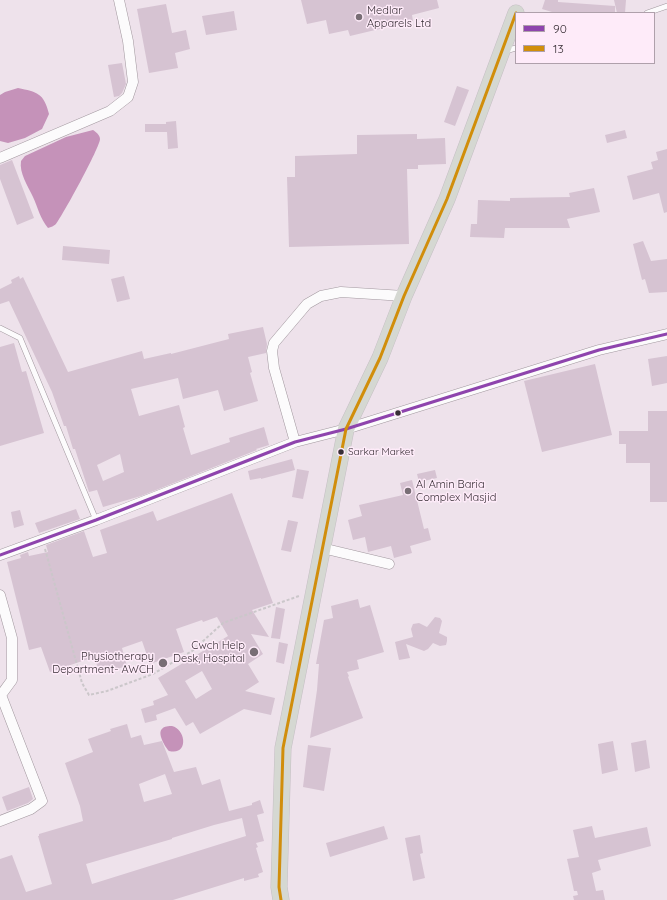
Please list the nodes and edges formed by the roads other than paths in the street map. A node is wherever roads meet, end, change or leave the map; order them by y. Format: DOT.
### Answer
graph roads {
  1 [pos="120,0"];
  2 [pos="521,0"];
  3 [pos="667,6"];
  4 [pos="516,12"];
  5 [pos="650,12"];
  6 [pos="515,18"];
  7 [pos="508,50"];
  8 [pos="0,158"];
  9 [pos="404,296"];
  10 [pos="0,328"];
  11 [pos="667,334"];
  12 [pos="346,429"];
  13 [pos="295,442"];
  14 [pos="96,520"];
  15 [pos="322,548"];
  16 [pos="0,555"];
  17 [pos="389,564"];
  18 [pos="0,595"];
  19 [pos="0,821"];
  20 [pos="281,900"];
  1 -- 8 [label="street"];
  2 -- 4 [label="highway"];
  3 -- 5 [label="lane"];
  6 -- 7 [label="highway"];
  7 -- 9 [label="highway"];
  9 -- 12 [label="highway"];
  9 -- 13 [label="street"];
  10 -- 14 [label="lane"];
  11 -- 12 [label="street"];
  12 -- 13 [label="street"];
  12 -- 15 [label="highway"];
  13 -- 14 [label="street"];
  14 -- 16 [label="street"];
  15 -- 17 [label="street"];
  15 -- 20 [label="highway"];
  18 -- 19 [label="street"];
}
